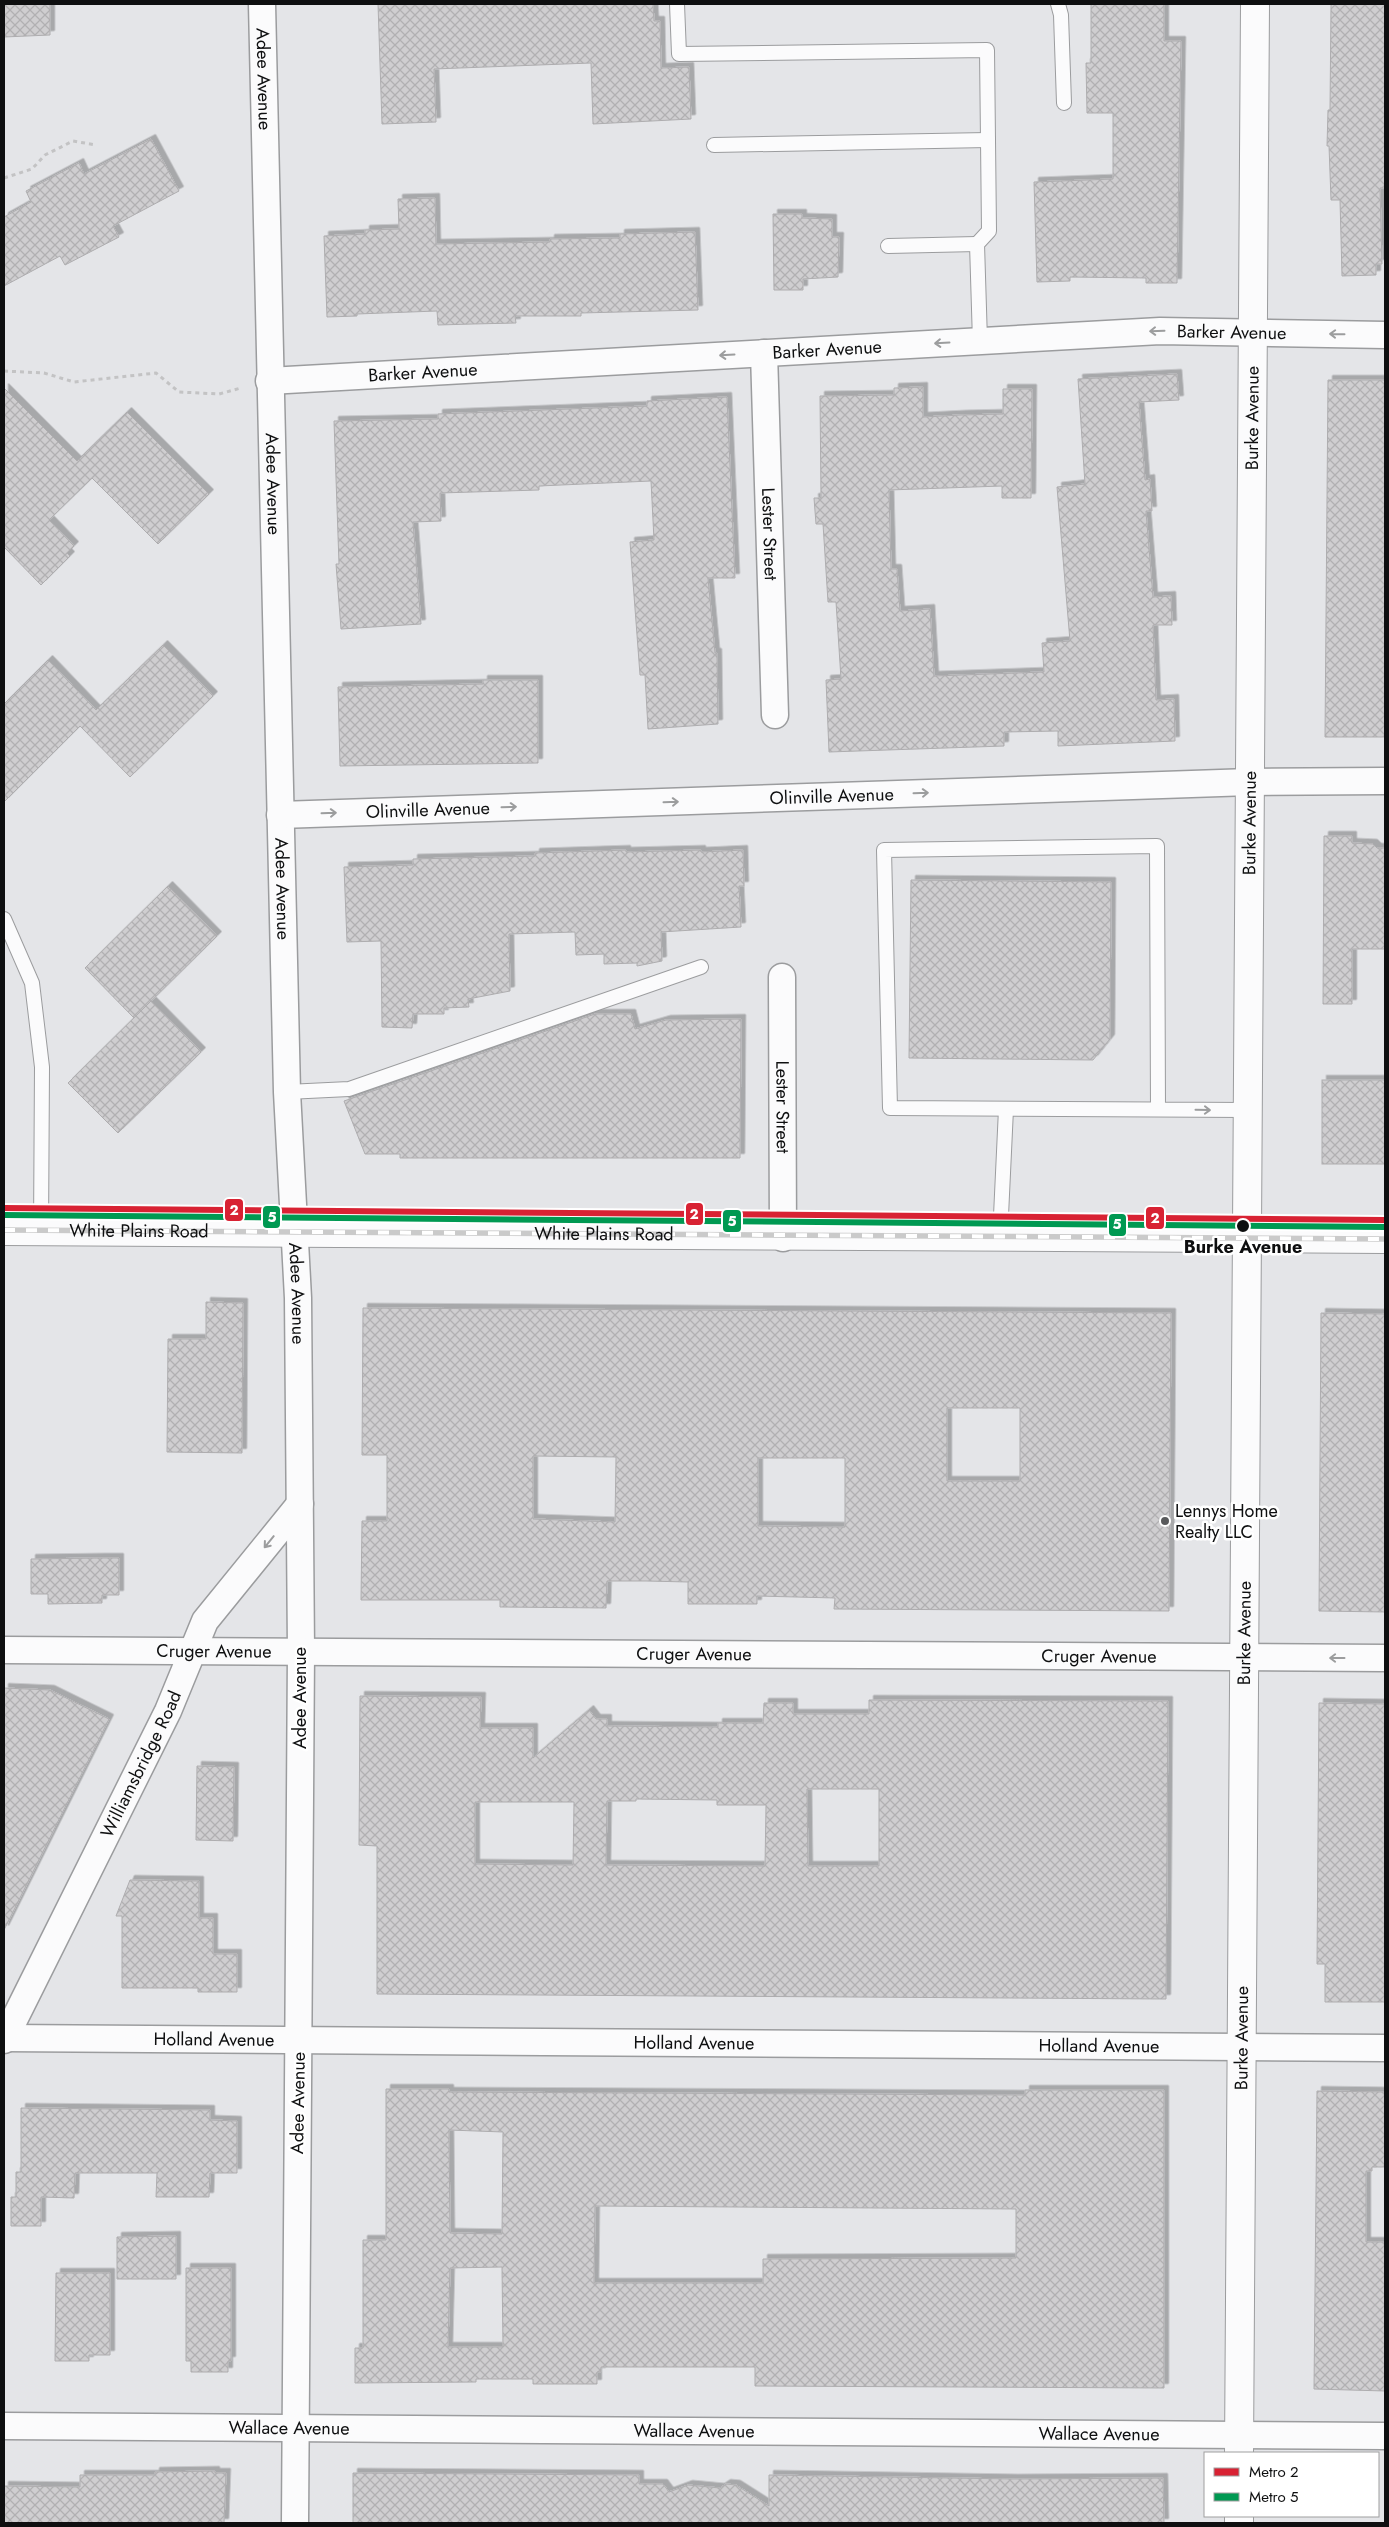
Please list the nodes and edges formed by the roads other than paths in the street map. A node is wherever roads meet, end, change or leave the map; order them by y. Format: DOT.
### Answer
graph roads {
  1 [pos="262,4"];
  2 [pos="677,4"];
  3 [pos="1058,4"];
  4 [pos="1255,4"];
  5 [pos="1064,103"];
  6 [pos="988,140"];
  7 [pos="714,145"];
  8 [pos="977,244"];
  9 [pos="888,246"];
  10 [pos="1253,332"];
  11 [pos="1385,335"];
  12 [pos="980,341"];
  13 [pos="764,353"];
  14 [pos="269,381"];
  15 [pos="775,715"];
  16 [pos="1385,781"];
  17 [pos="1250,782"];
  18 [pos="280,815"];
  19 [pos="4,919"];
  20 [pos="701,967"];
  21 [pos="782,977"];
  22 [pos="287,1092"];
  23 [pos="1006,1109"];
  24 [pos="1158,1109"];
  25 [pos="1247,1110"];
  26 [pos="4,1231"];
  27 [pos="41,1232"];
  28 [pos="294,1232"];
  29 [pos="783,1238"];
  30 [pos="1000,1238"];
  31 [pos="1247,1238"];
  32 [pos="1385,1239"];
  33 [pos="300,1504"];
  34 [pos="4,1650"];
  35 [pos="192,1651"];
  36 [pos="301,1651"];
  37 [pos="1244,1657"];
  38 [pos="1385,1658"];
  39 [pos="4,2039"];
  40 [pos="299,2040"];
  41 [pos="1242,2046"];
  42 [pos="1385,2048"];
  43 [pos="4,2426"];
  44 [pos="295,2428"];
  45 [pos="1385,2436"];
  46 [pos="1239,2445"];
  47 [pos="295,2523"];
  1 -- 14 [label="street, Adee Avenue"];
  2 -- 6 [label="lane"];
  3 -- 5 [label="lane"];
  4 -- 10 [label="main road, Burke Avenue"];
  6 -- 7 [label="lane"];
  6 -- 8 [label="lane"];
  8 -- 9 [label="lane"];
  8 -- 12 [label="lane"];
  11 -- 10 [label="street, Barker Avenue, one-way"];
  10 -- 12 [label="street, Barker Avenue, one-way"];
  10 -- 17 [label="main road, Burke Avenue"];
  12 -- 13 [label="street, Barker Avenue, one-way"];
  13 -- 14 [label="street, Barker Avenue, one-way"];
  13 -- 15 [label="street, Lester Street"];
  14 -- 18 [label="street, Adee Avenue"];
  16 -- 17 [label="street, Olinville Avenue"];
  18 -- 17 [label="street, Olinville Avenue, one-way"];
  17 -- 25 [label="main road, Burke Avenue"];
  18 -- 22 [label="street, Adee Avenue"];
  19 -- 27 [label="lane"];
  20 -- 22 [label="lane"];
  21 -- 29 [label="street, Lester Street"];
  22 -- 28 [label="street, Adee Avenue"];
  23 -- 24 [label="lane"];
  23 -- 24 [label="lane"];
  23 -- 30 [label="lane"];
  24 -- 25 [label="lane, one-way"];
  25 -- 31 [label="main road, Burke Avenue"];
  26 -- 27 [label="main road, White Plains Road"];
  27 -- 28 [label="main road, White Plains Road"];
  28 -- 29 [label="main road, White Plains Road"];
  28 -- 33 [label="street, Adee Avenue"];
  29 -- 30 [label="main road, White Plains Road"];
  30 -- 31 [label="main road, White Plains Road"];
  31 -- 32 [label="main road, White Plains Road"];
  31 -- 37 [label="main road, Burke Avenue"];
  33 -- 35 [label="street, Williamsbridge Road, one-way"];
  33 -- 36 [label="street, Adee Avenue"];
  34 -- 35 [label="street, Cruger Avenue"];
  35 -- 36 [label="street, Cruger Avenue"];
  35 -- 39 [label="street, Williamsbridge Road"];
  36 -- 37 [label="street, Cruger Avenue"];
  36 -- 40 [label="street, Adee Avenue"];
  38 -- 37 [label="street, Cruger Avenue, one-way"];
  37 -- 41 [label="main road, Burke Avenue"];
  39 -- 40 [label="street, Holland Avenue"];
  40 -- 41 [label="street, Holland Avenue"];
  40 -- 44 [label="street, Adee Avenue"];
  41 -- 42 [label="street, Holland Avenue"];
  41 -- 46 [label="main road, Burke Avenue"];
  43 -- 44 [label="street, Wallace Avenue"];
  44 -- 46 [label="street, Wallace Avenue"];
  44 -- 47 [label="street, Adee Avenue"];
  45 -- 46 [label="street, Wallace Avenue"];
}
